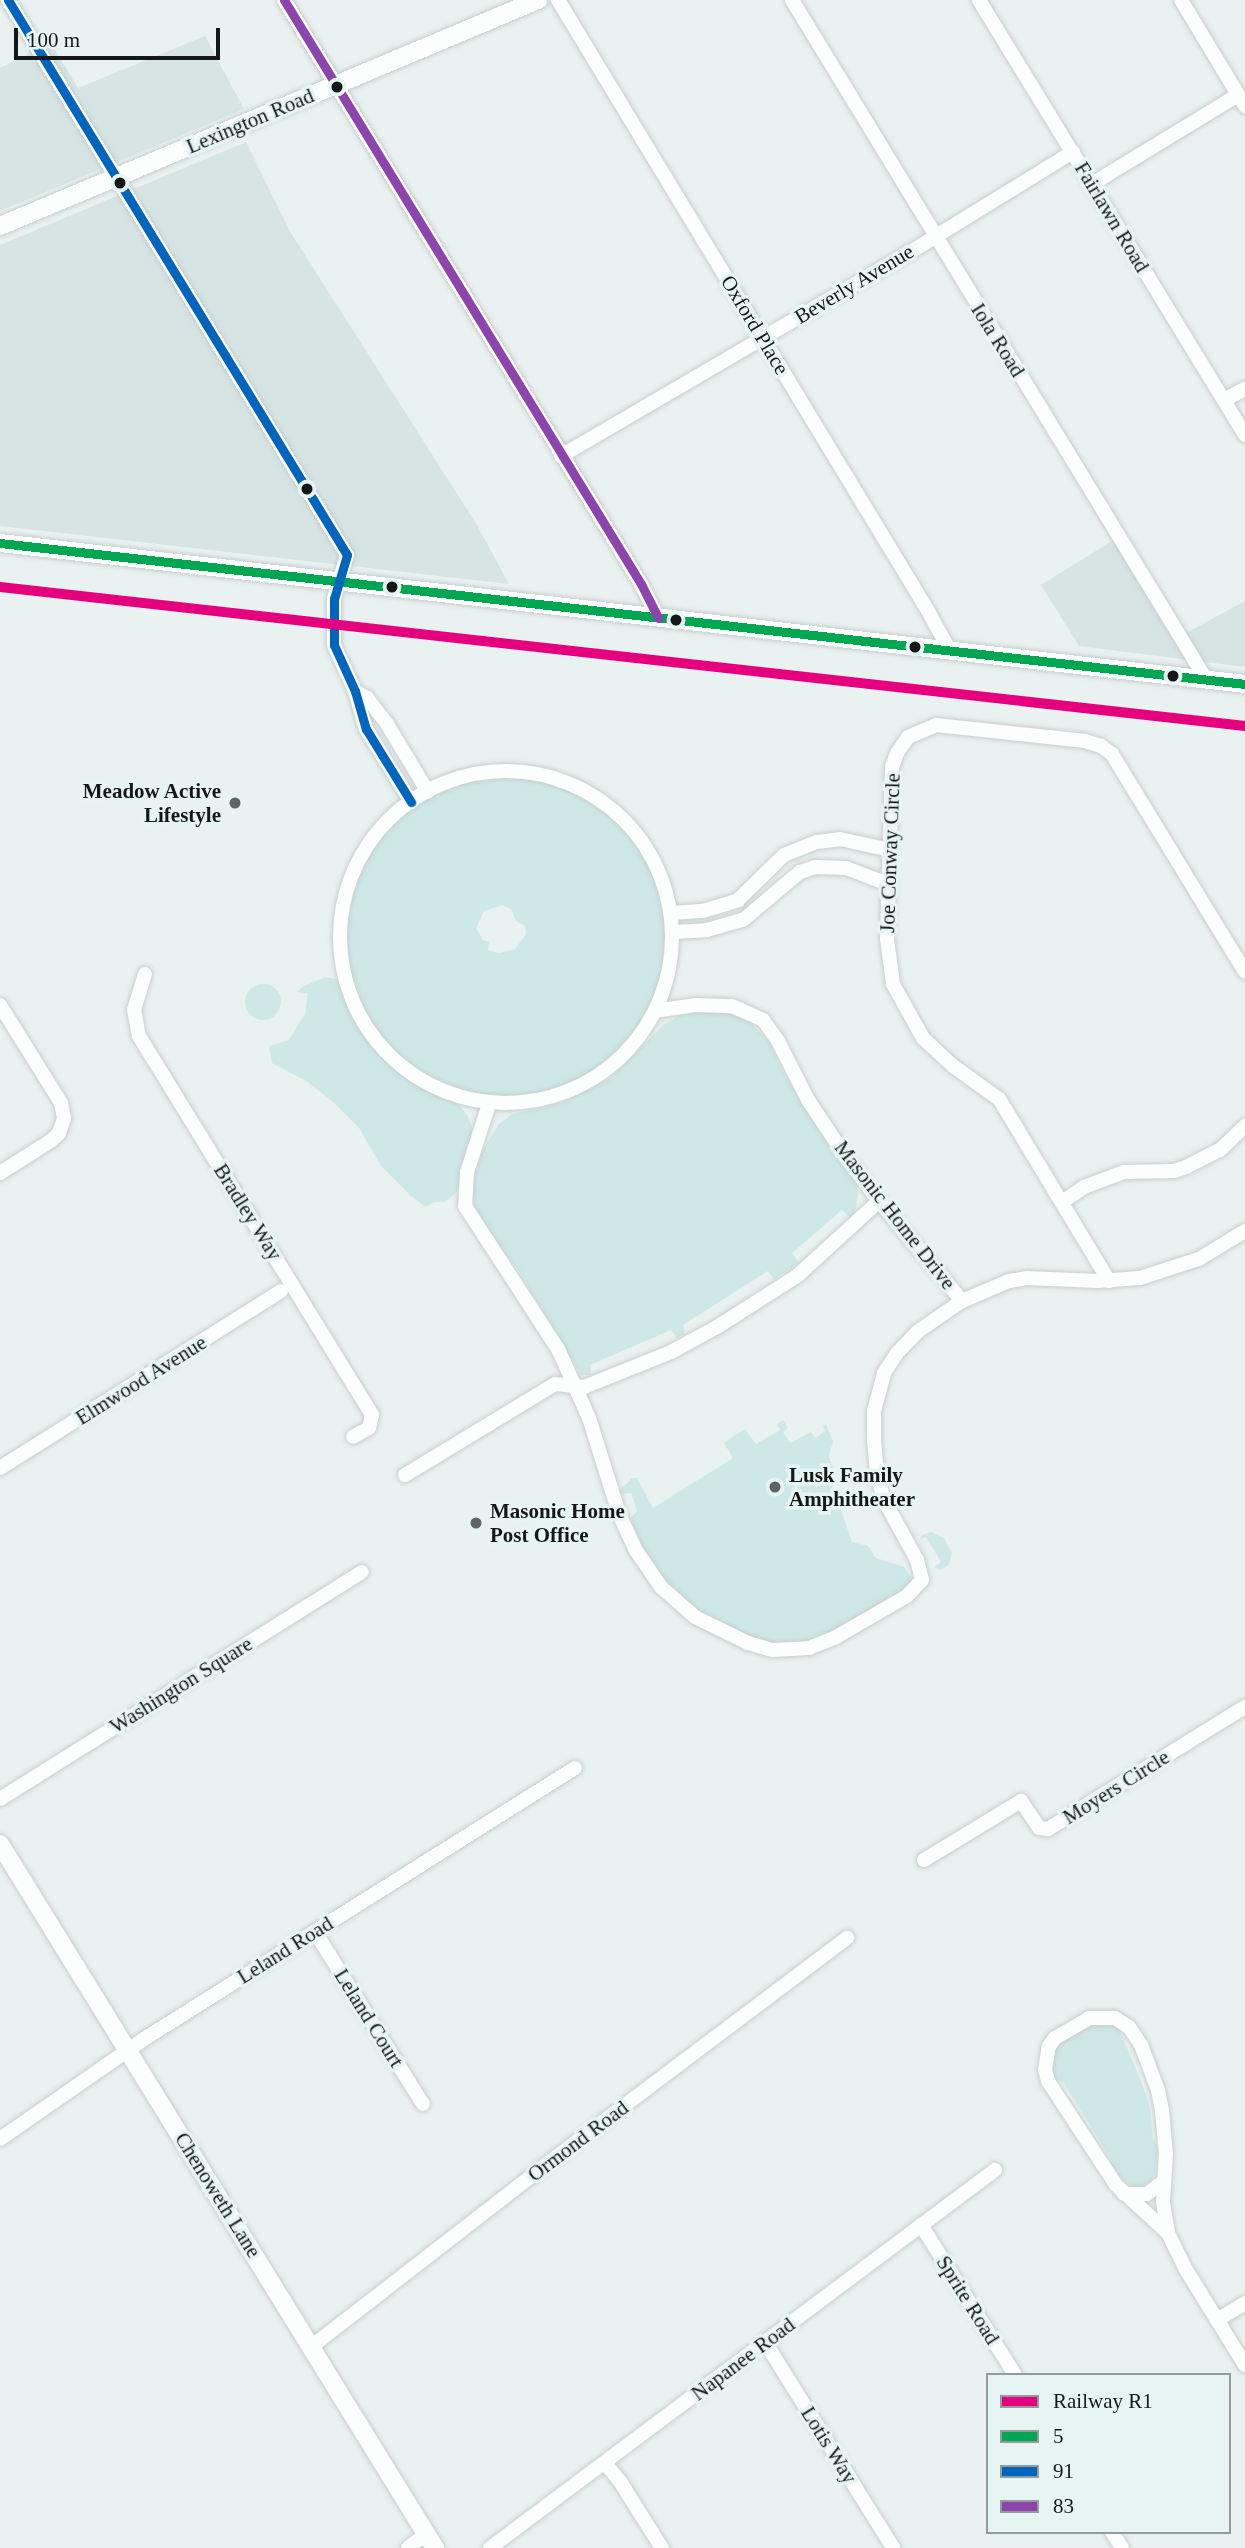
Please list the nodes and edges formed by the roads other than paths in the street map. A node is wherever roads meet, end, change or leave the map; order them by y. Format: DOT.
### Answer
graph roads {
  1 [pos="8,0"];
  2 [pos="284,0"];
  3 [pos="538,0"];
  4 [pos="558,0"];
  5 [pos="792,0"];
  6 [pos="979,0"];
  7 [pos="1181,0"];
  8 [pos="336,84"];
  9 [pos="1242,101"];
  10 [pos="1073,152"];
  11 [pos="116,177"];
  12 [pos="1092,184"];
  13 [pos="0,226"];
  14 [pos="933,236"];
  15 [pos="763,339"];
  16 [pos="1245,388"];
  17 [pos="1224,400"];
  18 [pos="1245,435"];
  19 [pos="561,456"];
  20 [pos="0,543"];
  21 [pos="339,582"];
  22 [pos="658,618"];
  23 [pos="950,651"];
  24 [pos="1206,679"];
  25 [pos="1245,684"];
  26 [pos="355,691"];
  27 [pos="428,792"];
  28 [pos="409,797"];
  29 [pos="890,850"];
  30 [pos="888,884"];
  31 [pos="671,913"];
  32 [pos="672,932"];
  33 [pos="1245,972"];
  34 [pos="145,974"];
  35 [pos="0,1005"];
  36 [pos="655,1011"];
  37 [pos="489,1104"];
  38 [pos="1245,1126"];
  39 [pos="0,1173"];
  40 [pos="879,1201"];
  41 [pos="1062,1202"];
  42 [pos="1245,1231"];
  43 [pos="1109,1281"];
  44 [pos="281,1291"];
  45 [pos="962,1301"];
  46 [pos="574,1385"];
  47 [pos="353,1437"];
  48 [pos="0,1468"];
  49 [pos="405,1475"];
  50 [pos="362,1572"];
  51 [pos="1245,1707"];
  52 [pos="575,1768"];
  53 [pos="0,1799"];
  54 [pos="3,1856"];
  55 [pos="924,1860"];
  56 [pos="316,1932"];
  57 [pos="847,1938"];
  58 [pos="128,2050"];
  59 [pos="423,2105"];
  60 [pos="0,2140"];
  61 [pos="995,2170"];
  62 [pos="1163,2182"];
  63 [pos="1124,2194"];
  64 [pos="921,2225"];
  65 [pos="1168,2233"];
  66 [pos="1245,2303"];
  67 [pos="1217,2320"];
  68 [pos="765,2342"];
  69 [pos="312,2347"];
  70 [pos="1241,2349"];
  71 [pos="1245,2365"];
  72 [pos="1014,2373"];
  73 [pos="605,2463"];
  74 [pos="430,2541"];
  75 [pos="408,2548"];
  76 [pos="490,2548"];
  77 [pos="662,2548"];
  78 [pos="893,2548"];
  1 -- 11 [label="street"];
  2 -- 8 [label="street"];
  3 -- 8 [label="main road, Lexington Road"];
  4 -- 15 [label="street, Oxford Place"];
  5 -- 14 [label="street, Iola Road"];
  6 -- 10 [label="street, Fairlawn Road"];
  7 -- 9 [label="street"];
  8 -- 11 [label="main road, Lexington Road"];
  8 -- 19 [label="street"];
  9 -- 12 [label="street"];
  10 -- 12 [label="street, Fairlawn Road"];
  10 -- 14 [label="street, Beverly Avenue"];
  11 -- 13 [label="main road, Lexington Road"];
  11 -- 21 [label="street"];
  12 -- 17 [label="street, Fairlawn Road"];
  14 -- 15 [label="street, Beverly Avenue"];
  14 -- 24 [label="street, Iola Road"];
  15 -- 19 [label="street, Beverly Avenue"];
  15 -- 23 [label="street, Oxford Place"];
  16 -- 17 [label="street"];
  17 -- 18 [label="street, Fairlawn Road"];
  19 -- 22 [label="street"];
  20 -- 21 [label="main road"];
  21 -- 22 [label="main road"];
  21 -- 26 [label="street"];
  22 -- 23 [label="main road"];
  23 -- 24 [label="main road"];
  24 -- 25 [label="main road"];
  26 -- 27 [label="street"];
  26 -- 28 [label="street"];
  27 -- 28 [label="street"];
  27 -- 31 [label="street"];
  28 -- 37 [label="street"];
  29 -- 30 [label="street, Joe Conway Circle"];
  29 -- 31 [label="street"];
  29 -- 33 [label="street, Joe Conway Circle"];
  30 -- 32 [label="street"];
  30 -- 41 [label="street, Joe Conway Circle"];
  31 -- 32 [label="street"];
  32 -- 36 [label="street"];
  34 -- 47 [label="street, Bradley Way"];
  35 -- 39 [label="street"];
  36 -- 37 [label="street"];
  36 -- 40 [label="street, Masonic Home Drive"];
  37 -- 46 [label="street, Masonic Home Drive"];
  38 -- 41 [label="street"];
  40 -- 45 [label="street, Masonic Home Drive"];
  40 -- 46 [label="street"];
  41 -- 43 [label="street, Joe Conway Circle"];
  42 -- 43 [label="street"];
  43 -- 45 [label="street"];
  44 -- 48 [label="street, Elmwood Avenue"];
  45 -- 46 [label="street, Masonic Home Drive"];
  46 -- 49 [label="street"];
  50 -- 53 [label="street, Washington Square"];
  51 -- 55 [label="street, Moyers Circle"];
  52 -- 56 [label="street, Leland Road"];
  54 -- 58 [label="main road, Chenoweth Lane"];
  56 -- 58 [label="street, Leland Road"];
  56 -- 59 [label="street, Leland Court"];
  57 -- 69 [label="street, Ormond Road"];
  58 -- 60 [label="street, Leland Road"];
  58 -- 69 [label="main road, Chenoweth Lane"];
  61 -- 64 [label="street, Napanee Road"];
  62 -- 63 [label="street"];
  62 -- 63 [label="street"];
  62 -- 65 [label="street"];
  63 -- 65 [label="street"];
  64 -- 68 [label="street, Napanee Road"];
  64 -- 72 [label="street, Sprite Road"];
  65 -- 67 [label="street"];
  66 -- 67 [label="street"];
  67 -- 70 [label="street"];
  68 -- 73 [label="street, Napanee Road"];
  68 -- 78 [label="street, Lotis Way"];
  69 -- 74 [label="main road, Chenoweth Lane"];
  70 -- 71 [label="street"];
  73 -- 76 [label="street, Napanee Road"];
  73 -- 77 [label="street"];
  74 -- 75 [label="street"];
}
